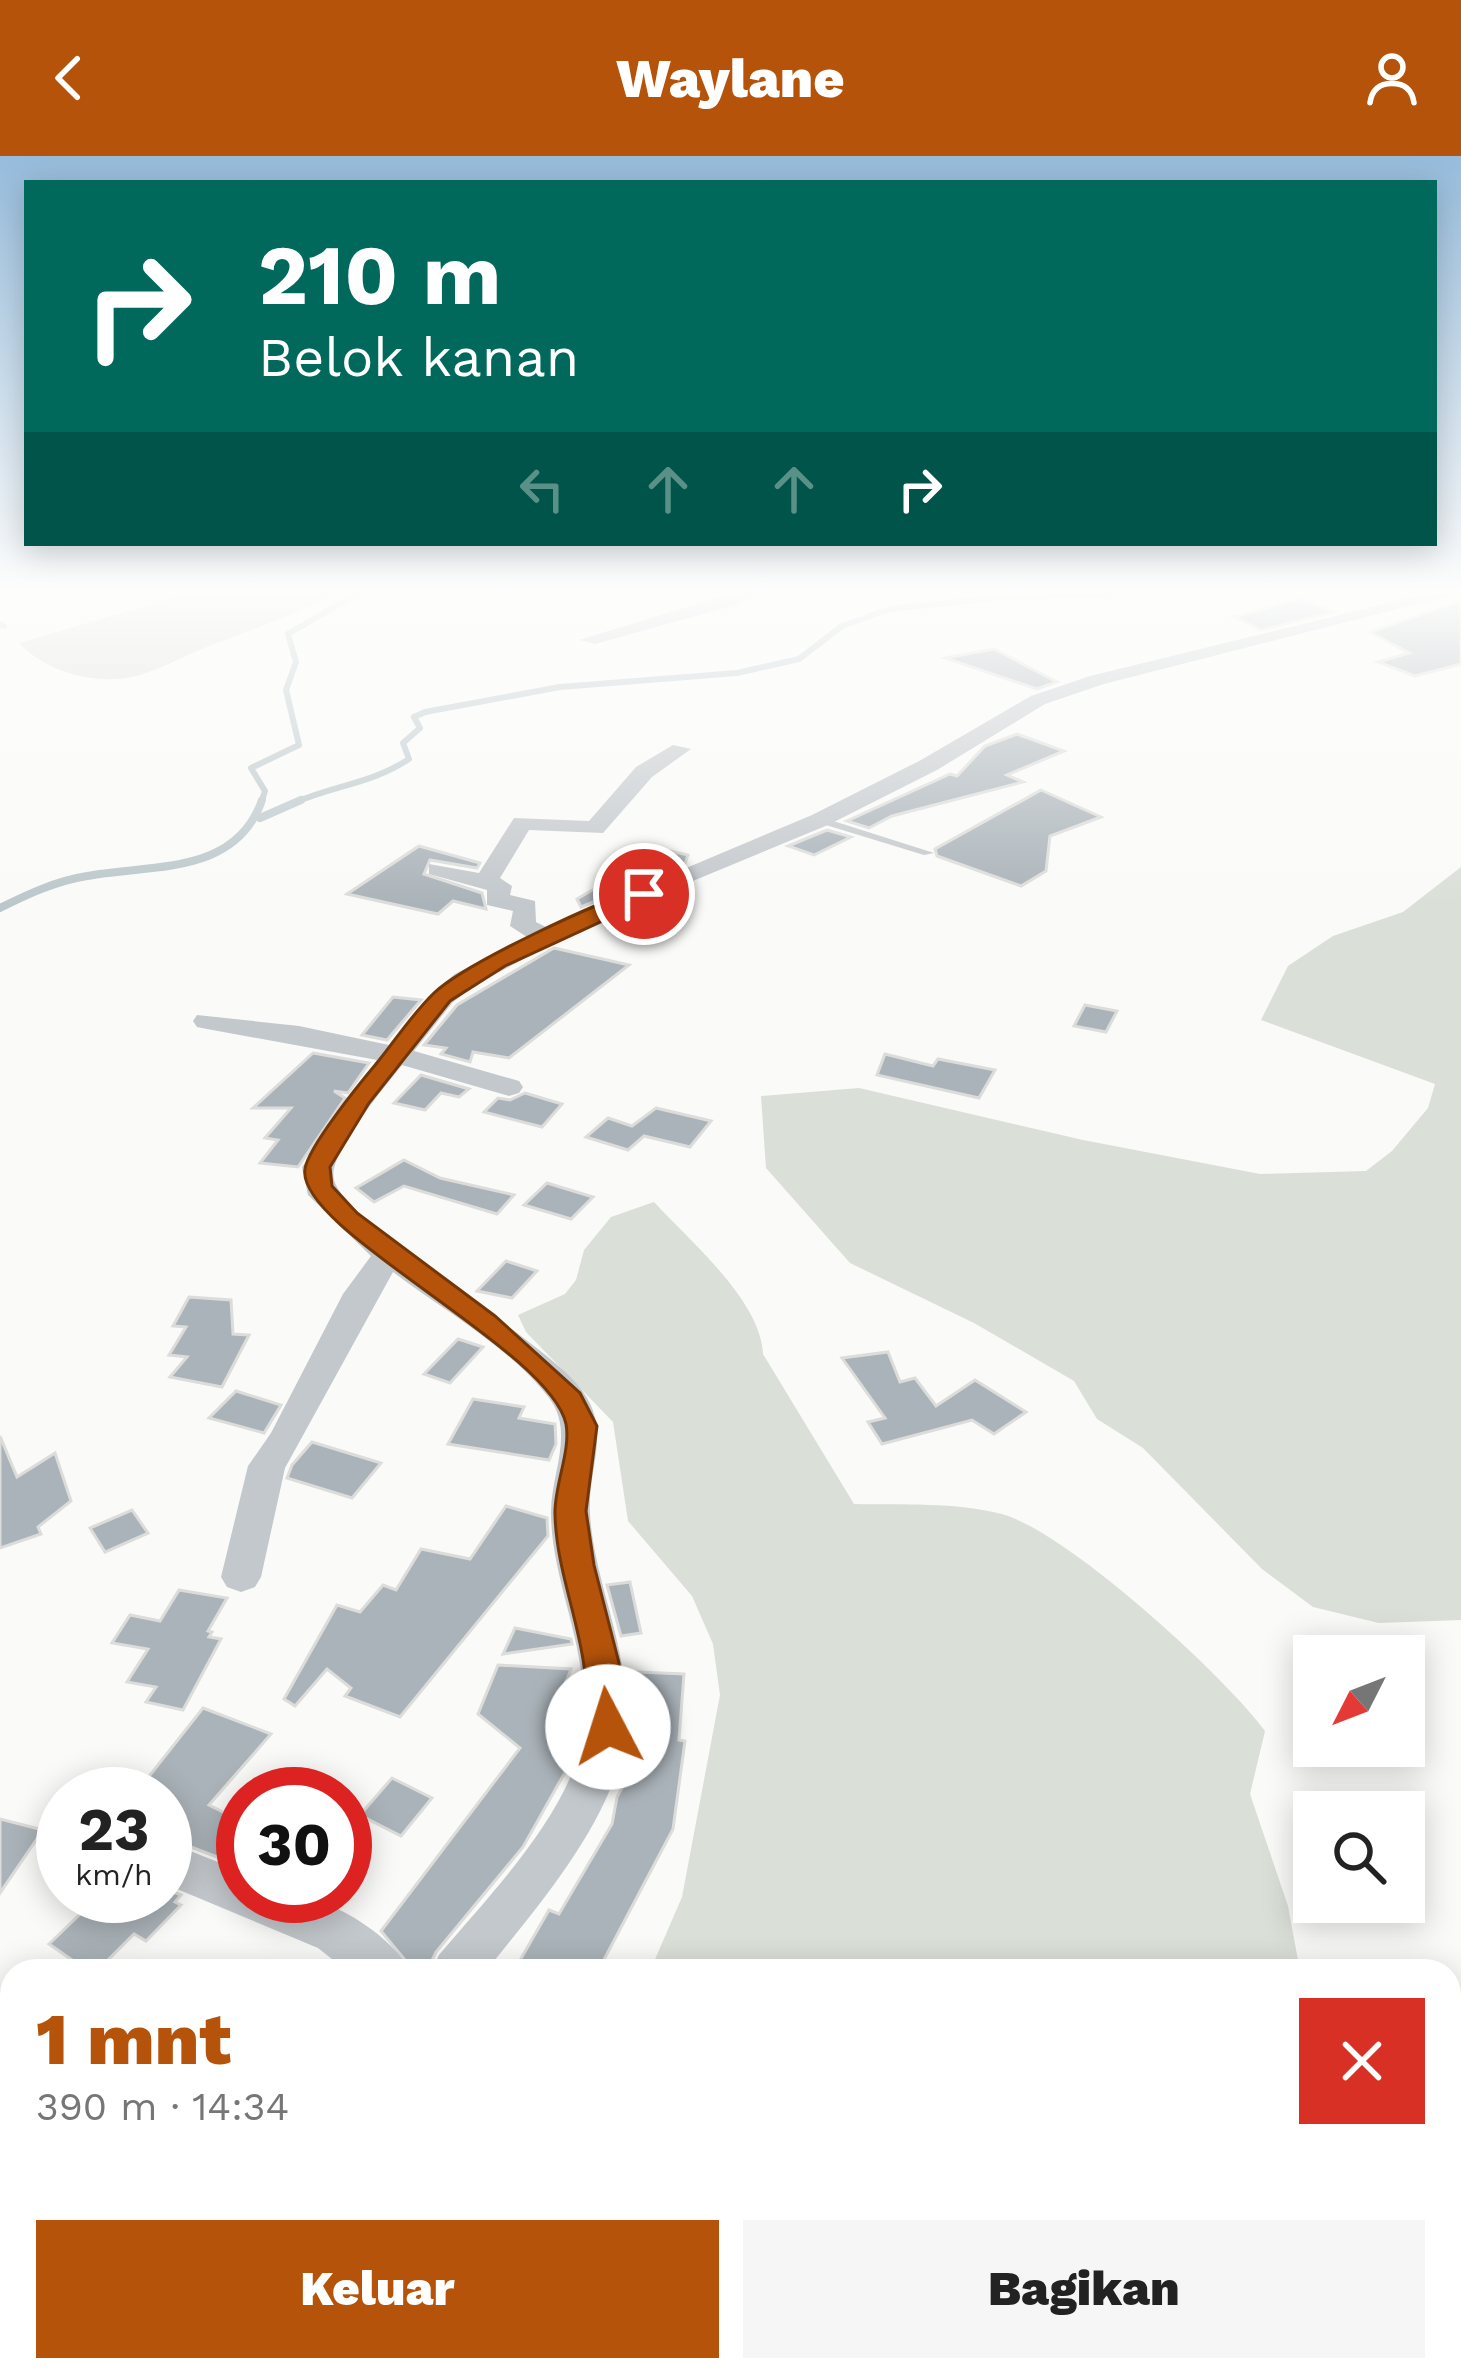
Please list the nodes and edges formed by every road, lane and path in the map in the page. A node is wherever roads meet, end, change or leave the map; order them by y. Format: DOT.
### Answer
graph roads {
  1 [pos="1047,698"];
  2 [pos="680,749"];
  3 [pos="820,820"];
  4 [pos="928,853"];
  5 [pos="436,869"];
  6 [pos="486,881"];
  7 [pos="549,937"];
  8 [pos="207,1021"];
  9 [pos="397,1056"];
  10 [pos="509,1087"];
  11 [pos="390,1253"];
  12 [pos="241,1577"];
  13 [pos="311,1923"];
  14 [pos="369,1959"];
  15 [pos="466,1959"];
  1 -- 3 [label="street"];
  2 -- 6 [label="street"];
  3 -- 4 [label="lane"];
  3 -- 7 [label="street"];
  5 -- 6 [label="street"];
  6 -- 7 [label="street"];
  7 -- 9 [label="street"];
  8 -- 9 [label="street"];
  9 -- 10 [label="street"];
  9 -- 11 [label="street"];
  11 -- 12 [label="street"];
  11 -- 15 [label="street"];
  13 -- 14 [label="street"];
}
